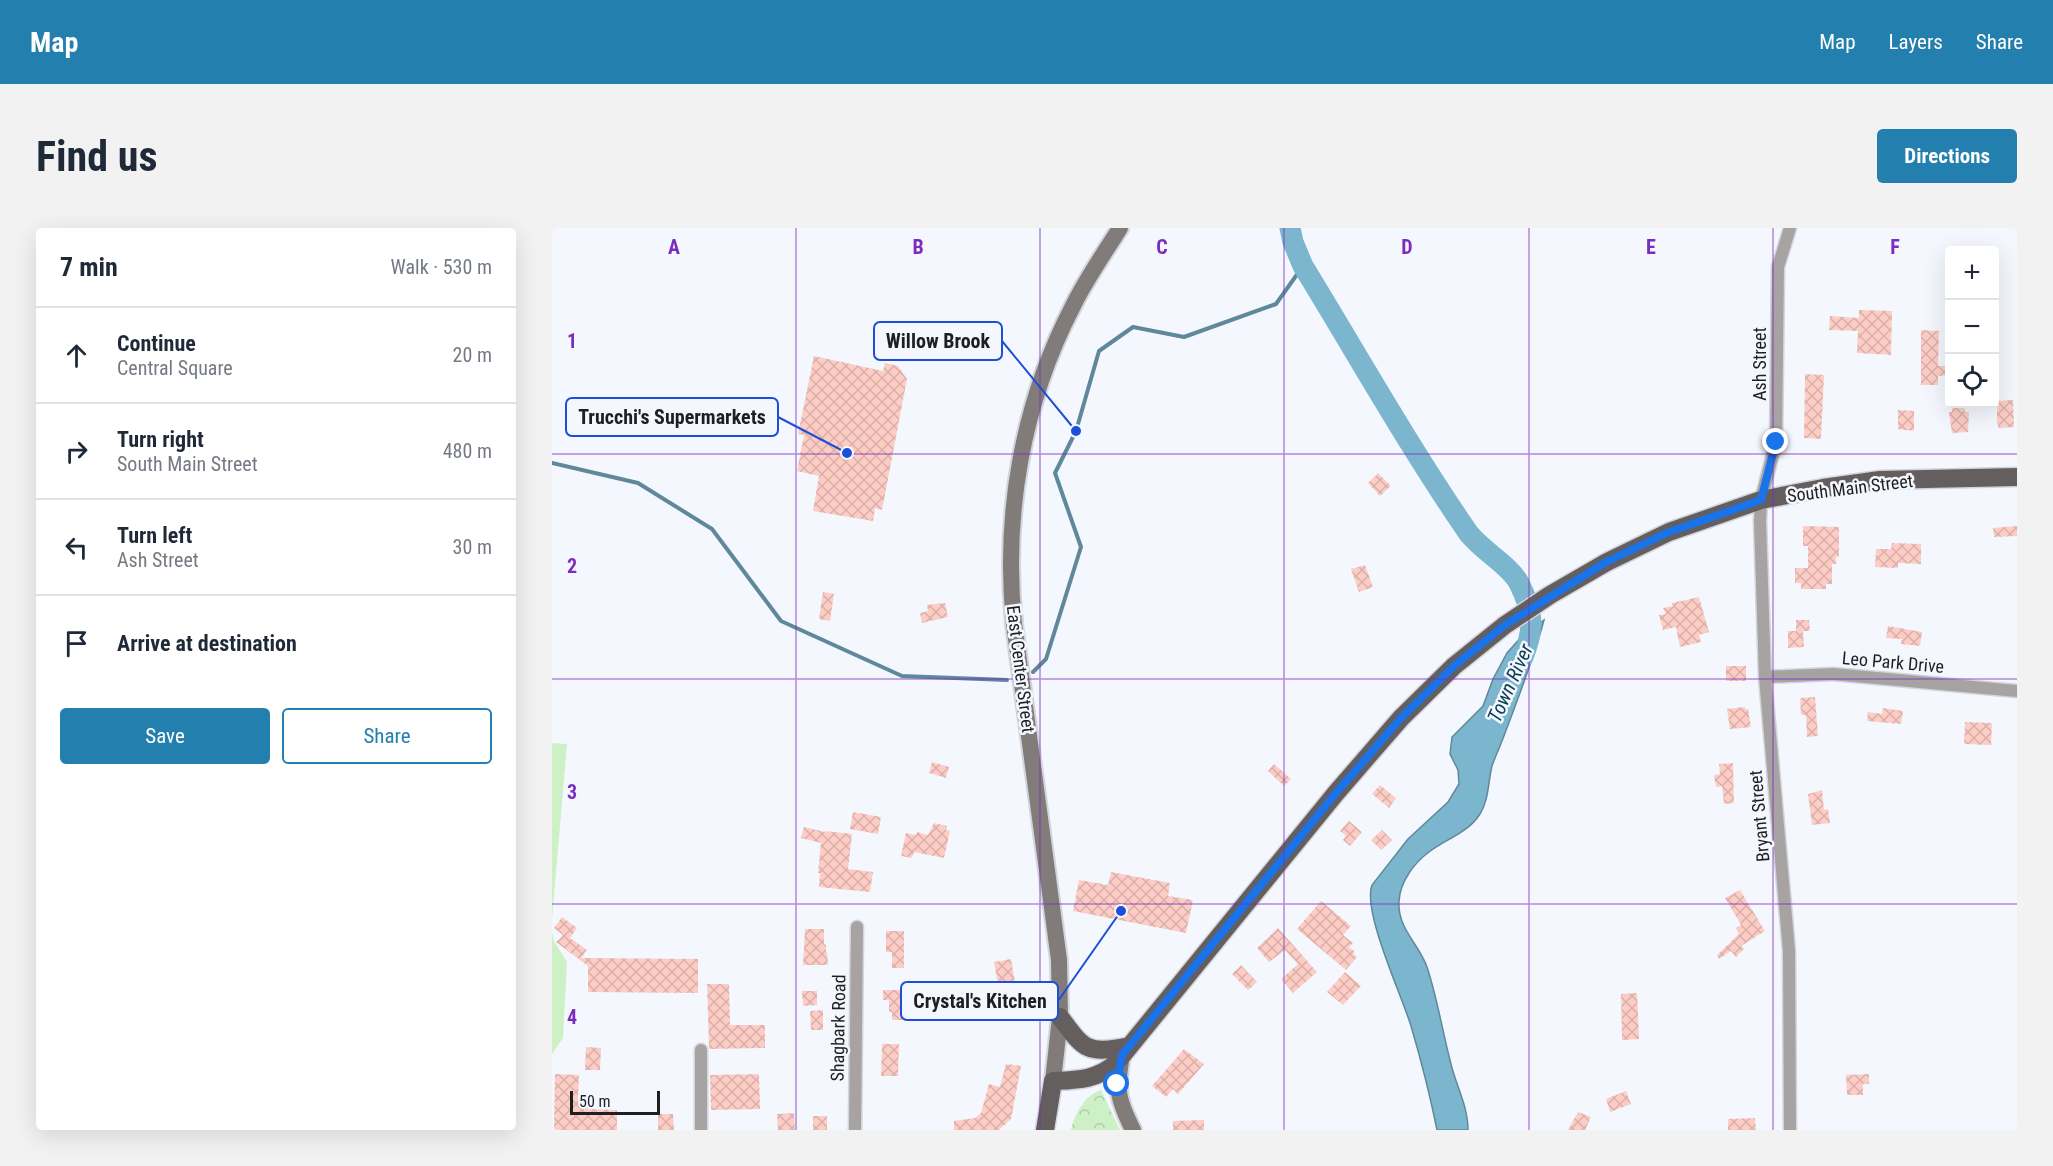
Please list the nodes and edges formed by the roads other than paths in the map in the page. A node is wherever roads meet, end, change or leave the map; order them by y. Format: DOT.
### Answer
graph roads {
  1 [pos="1120,228"];
  2 [pos="1790,228"];
  3 [pos="2017,477"];
  4 [pos="1761,500"];
  5 [pos="1765,677"];
  6 [pos="2017,691"];
  7 [pos="857,927"];
  8 [pos="1060,1017"];
  9 [pos="701,1050"];
  10 [pos="1126,1051"];
  11 [pos="1053,1081"];
  12 [pos="701,1130"];
  13 [pos="855,1130"];
  14 [pos="1045,1130"];
  15 [pos="1132,1130"];
  16 [pos="1791,1130"];
  1 -- 8 [label="main road, East Center Street"];
  2 -- 4 [label="street, Ash Street"];
  3 -- 4 [label="main road, South Main Street"];
  4 -- 5 [label="street, Bryant Street"];
  4 -- 10 [label="main road, South Main Street"];
  5 -- 6 [label="street, Leo Park Drive"];
  5 -- 16 [label="street, Bryant Street"];
  7 -- 13 [label="street, Shagbark Road"];
  8 -- 10 [label="main road"];
  8 -- 11 [label="main road, East Center Street"];
  9 -- 12 [label="street"];
  10 -- 11 [label="main road, South Main Street"];
  10 -- 15 [label="main road"];
  11 -- 14 [label="main road, East Center Street"];
}
